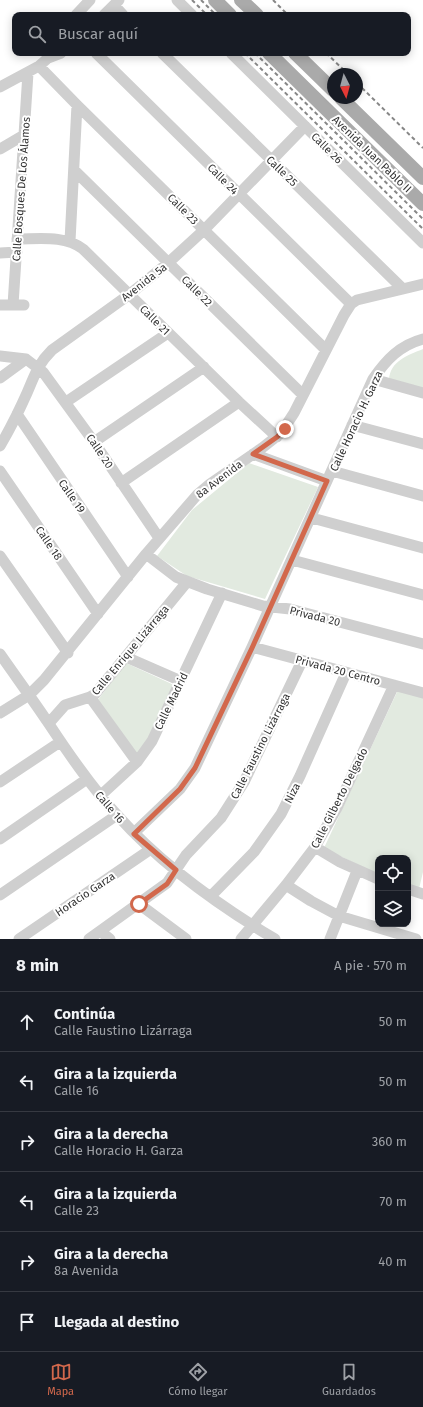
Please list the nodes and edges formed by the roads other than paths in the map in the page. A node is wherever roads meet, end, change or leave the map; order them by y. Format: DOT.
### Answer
graph roads {
  1 [pos="90,0"];
  2 [pos="177,0"];
  3 [pos="215,0"];
  4 [pos="241,0"];
  5 [pos="116,3"];
  6 [pos="79,12"];
  7 [pos="107,12"];
  8 [pos="122,12"];
  9 [pos="189,12"];
  10 [pos="227,12"];
  11 [pos="254,12"];
  12 [pos="48,56"];
  13 [pos="99,56"];
  14 [pos="165,56"];
  15 [pos="234,56"];
  16 [pos="272,56"];
  17 [pos="298,56"];
  18 [pos="39,66"];
  19 [pos="28,73"];
  20 [pos="327,84"];
  21 [pos="0,87"];
  22 [pos="347,104"];
  23 [pos="77,105"];
  24 [pos="305,126"];
  25 [pos="24,135"];
  26 [pos="0,149"];
  27 [pos="271,161"];
  28 [pos="74,170"];
  29 [pos="423,178"];
  30 [pos="238,194"];
  31 [pos="423,204"];
  32 [pos="204,230"];
  33 [pos="17,239"];
  34 [pos="70,241"];
  35 [pos="423,243"];
  36 [pos="17,252"];
  37 [pos="0,253"];
  38 [pos="168,263"];
  39 [pos="423,284"];
  40 [pos="403,289"];
  41 [pos="130,294"];
  42 [pos="351,304"];
  43 [pos="0,305"];
  44 [pos="168,333"];
  45 [pos="423,339"];
  46 [pos="326,350"];
  47 [pos="0,356"];
  48 [pos="26,359"];
  49 [pos="204,367"];
  50 [pos="37,368"];
  51 [pos="0,378"];
  52 [pos="373,380"];
  53 [pos="423,393"];
  54 [pos="303,395"];
  55 [pos="66,402"];
  56 [pos="239,402"];
  57 [pos="17,414"];
  58 [pos="352,425"];
  59 [pos="277,437"];
  60 [pos="94,442"];
  61 [pos="423,444"];
  62 [pos="0,446"];
  63 [pos="253,454"];
  64 [pos="0,471"];
  65 [pos="330,476"];
  66 [pos="121,483"];
  67 [pos="423,496"];
  68 [pos="312,518"];
  69 [pos="159,538"];
  70 [pos="423,548"];
  71 [pos="146,554"];
  72 [pos="0,556"];
  73 [pos="292,560"];
  74 [pos="128,577"];
  75 [pos="187,582"];
  76 [pos="222,593"];
  77 [pos="423,596"];
  78 [pos="271,607"];
  79 [pos="98,614"];
  80 [pos="423,644"];
  81 [pos="252,648"];
  82 [pos="68,653"];
  83 [pos="0,654"];
  84 [pos="126,657"];
  85 [pos="302,661"];
  86 [pos="346,673"];
  87 [pos="180,681"];
  88 [pos="394,685"];
  89 [pos="423,693"];
  90 [pos="29,695"];
  91 [pos="90,697"];
  92 [pos="0,713"];
  93 [pos="49,724"];
  94 [pos="60,742"];
  95 [pos="137,762"];
  96 [pos="87,779"];
  97 [pos="0,782"];
  98 [pos="100,796"];
  99 [pos="117,815"];
  100 [pos="134,834"];
  101 [pos="0,839"];
  102 [pos="315,848"];
  103 [pos="151,849"];
  104 [pos="176,870"];
  105 [pos="357,871"];
  106 [pos="375,878"];
  107 [pos="286,885"];
  108 [pos="411,889"];
  109 [pos="422,891"];
  110 [pos="0,895"];
  111 [pos="210,896"];
  112 [pos="139,904"];
  113 [pos="339,916"];
  114 [pos="252,925"];
  115 [pos="100,931"];
  116 [pos="19,939"];
  117 [pos="89,939"];
  118 [pos="110,939"];
  119 [pos="186,939"];
  120 [pos="241,939"];
  121 [pos="275,939"];
  122 [pos="330,939"];
  123 [pos="416,939"];
  1 -- 6 [label="street"];
  2 -- 9 [label="street"];
  3 -- 10 [label="main road"];
  4 -- 11 [label="main road"];
  5 -- 7 [label="street"];
  5 -- 8 [label="street"];
  12 -- 18 [label="street"];
  13 -- 30 [label="street, Calle 24"];
  14 -- 27 [label="street, Calle 25"];
  15 -- 24 [label="street, Calle 26"];
  16 -- 31 [label="main road, Avenida Juan Pablo II"];
  17 -- 20 [label="main road"];
  18 -- 19 [label="street"];
  18 -- 23 [label="street, Calle 23"];
  19 -- 21 [label="street"];
  19 -- 25 [label="street, Calle Bosques De Los Álamos"];
  22 -- 29 [label="main road, Avenida Juan Pablo II"];
  23 -- 28 [label="street"];
  23 -- 32 [label="street, Calle 23"];
  24 -- 27 [label="street, Avenida 5a"];
  24 -- 35 [label="street, Calle 26"];
  25 -- 26 [label="street"];
  25 -- 33 [label="street, Calle Bosques De Los Álamos"];
  27 -- 30 [label="street, Avenida 5a"];
  27 -- 40 [label="street, Calle 25"];
  28 -- 34 [label="street"];
  28 -- 38 [label="street, Calle 22"];
  30 -- 32 [label="street, Avenida 5a"];
  30 -- 42 [label="street, Calle 24"];
  32 -- 38 [label="street, Avenida 5a"];
  32 -- 46 [label="street, Calle 23"];
  33 -- 34 [label="street"];
  33 -- 36 [label="street, Calle Bosques De Los Álamos"];
  34 -- 41 [label="street, Calle 21"];
  36 -- 37 [label="street"];
  36 -- 43 [label="street, Calle Bosques De Los Álamos"];
  38 -- 41 [label="street, Avenida 5a"];
  38 -- 54 [label="street, Calle 22"];
  39 -- 40 [label="street"];
  40 -- 42 [label="street"];
  41 -- 44 [label="street, Calle 21"];
  41 -- 50 [label="street, Avenida 5a"];
  42 -- 46 [label="street, 8a Avenida"];
  44 -- 49 [label="street, Calle 21"];
  44 -- 55 [label="street"];
  45 -- 52 [label="street, Calle Horacio H. Garza"];
  46 -- 54 [label="street, 8a Avenida"];
  47 -- 48 [label="street"];
  48 -- 50 [label="street, Calle 20"];
  48 -- 51 [label="street"];
  49 -- 56 [label="street, Calle 21"];
  49 -- 60 [label="street"];
  50 -- 55 [label="street, Calle 20"];
  50 -- 57 [label="street, Avenida 5a"];
  52 -- 53 [label="street"];
  52 -- 58 [label="street, Calle Horacio H. Garza"];
  54 -- 59 [label="street, 8a Avenida"];
  55 -- 60 [label="street, Calle 20"];
  56 -- 59 [label="street, Calle 21"];
  56 -- 66 [label="street"];
  57 -- 62 [label="street, Avenida 5a"];
  57 -- 74 [label="street, Calle 19"];
  58 -- 61 [label="street"];
  58 -- 65 [label="street, Calle Horacio H. Garza"];
  59 -- 63 [label="street, 8a Avenida"];
  60 -- 66 [label="street, Calle 20"];
  63 -- 65 [label="street"];
  63 -- 69 [label="street, 8a Avenida"];
  64 -- 79 [label="street, Calle 18"];
  65 -- 67 [label="street"];
  65 -- 68 [label="street, Calle Horacio H. Garza"];
  66 -- 69 [label="street, Calle 20"];
  68 -- 70 [label="street"];
  68 -- 73 [label="street, Calle Horacio H. Garza"];
  69 -- 71 [label="street, 8a Avenida"];
  71 -- 74 [label="street, 8a Avenida"];
  71 -- 75 [label="street, Privada 20"];
  72 -- 82 [label="street"];
  73 -- 77 [label="street"];
  73 -- 78 [label="street, Calle Horacio H. Garza"];
  74 -- 79 [label="street, 8a Avenida"];
  75 -- 76 [label="street, Privada 20"];
  75 -- 84 [label="street, Calle Enrique Lizárraga"];
  76 -- 78 [label="street, Privada 20"];
  76 -- 87 [label="street, Calle Madrid"];
  78 -- 80 [label="street, Privada 20"];
  78 -- 81 [label="street, Calle Horacio H. Garza"];
  79 -- 82 [label="street, 8a Avenida"];
  81 -- 85 [label="street, Privada 20 Centro"];
  81 -- 100 [label="street, Calle Horacio H. Garza"];
  82 -- 90 [label="street, 8a Avenida"];
  83 -- 90 [label="street, Calle 16"];
  84 -- 87 [label="street"];
  84 -- 91 [label="street, Calle Enrique Lizárraga"];
  85 -- 86 [label="street, Privada 20 Centro"];
  85 -- 104 [label="street, Calle Faustino Lizárraga"];
  86 -- 88 [label="street, Privada 20 Centro"];
  86 -- 111 [label="street, Niza"];
  87 -- 95 [label="street, Calle Madrid"];
  88 -- 89 [label="street, Privada 20 Centro"];
  88 -- 102 [label="street, Calle Gilberto Delgado"];
  90 -- 92 [label="street, 8a Avenida"];
  90 -- 93 [label="street, Calle 16"];
  91 -- 93 [label="street, Calle Enrique Lizárraga"];
  91 -- 95 [label="street"];
  93 -- 94 [label="street, Calle 16"];
  94 -- 96 [label="street, Calle 16"];
  94 -- 97 [label="street"];
  95 -- 98 [label="street, Calle Madrid"];
  96 -- 98 [label="street, Calle 16"];
  96 -- 101 [label="street"];
  98 -- 99 [label="street, Calle 16"];
  99 -- 100 [label="street, Calle 16"];
  99 -- 110 [label="street"];
  100 -- 103 [label="street, Calle 16"];
  102 -- 105 [label="street"];
  102 -- 107 [label="street, Calle Gilberto Delgado"];
  103 -- 104 [label="street, Calle 16"];
  103 -- 116 [label="street, Horacio Garza"];
  104 -- 111 [label="street, Calle 16"];
  104 -- 112 [label="street, Calle Faustino Lizárraga"];
  105 -- 106 [label="street"];
  105 -- 113 [label="street"];
  107 -- 113 [label="street"];
  107 -- 114 [label="street, Calle Gilberto Delgado"];
  108 -- 109 [label="street"];
  111 -- 114 [label="street, Calle 16"];
  112 -- 115 [label="street, Calle Faustino Lizárraga"];
  112 -- 119 [label="street"];
  113 -- 122 [label="street"];
  113 -- 123 [label="street"];
  114 -- 120 [label="street, Calle Gilberto Delgado"];
  114 -- 121 [label="street, Calle 16"];
  115 -- 117 [label="street, Calle Faustino Lizárraga"];
  115 -- 118 [label="street"];
}
